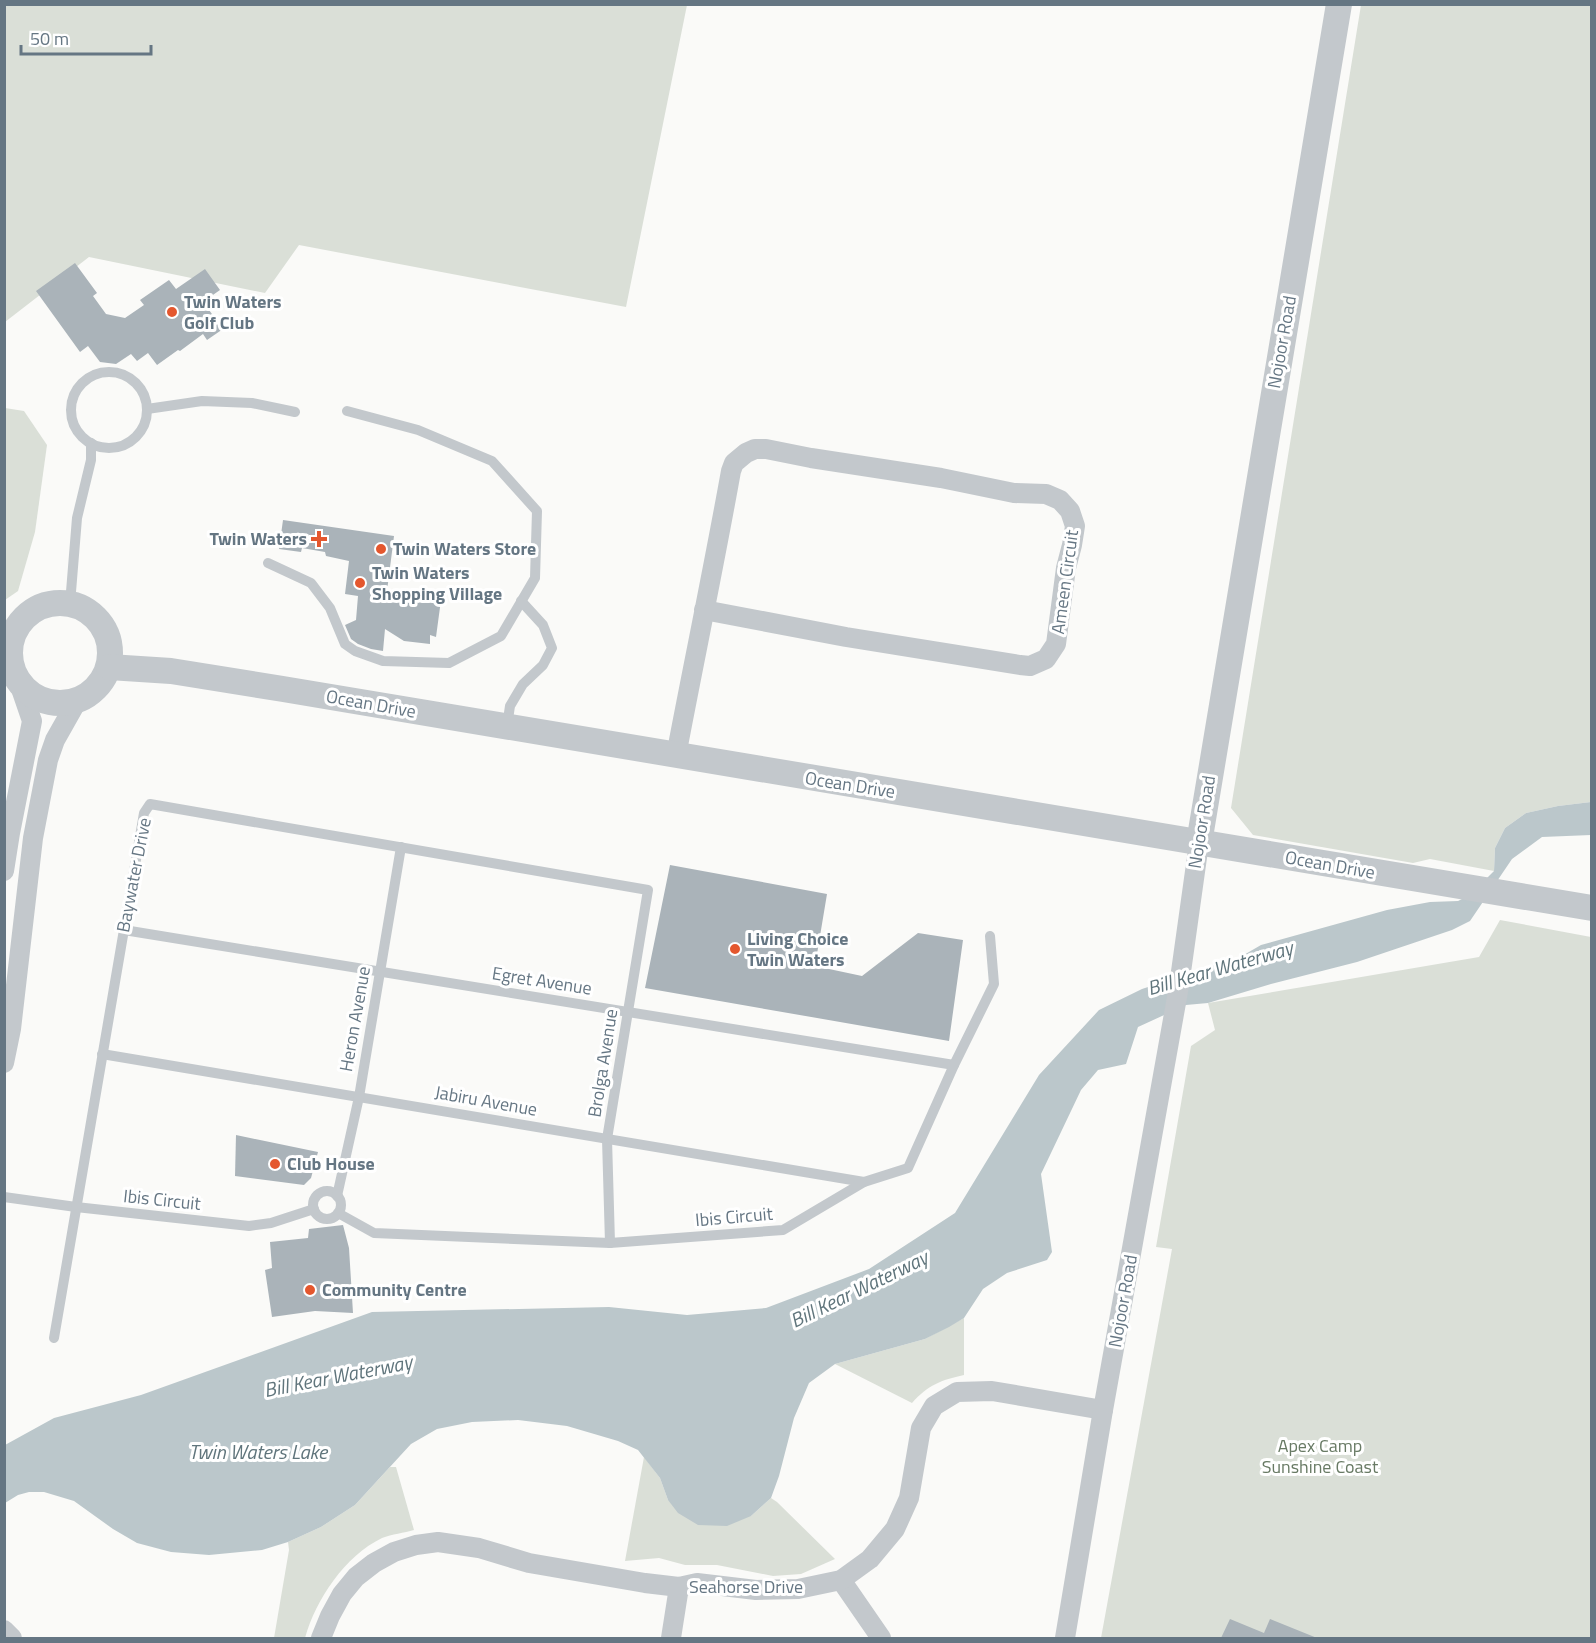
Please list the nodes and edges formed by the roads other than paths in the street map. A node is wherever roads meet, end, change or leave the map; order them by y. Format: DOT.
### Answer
graph roads {
  1 [pos="1339,4"];
  2 [pos="147,410"];
  3 [pos="348,411"];
  4 [pos="296,412"];
  5 [pos="90,443"];
  6 [pos="268,563"];
  7 [pos="521,601"];
  8 [pos="70,604"];
  9 [pos="704,610"];
  10 [pos="7,651"];
  11 [pos="109,667"];
  12 [pos="18,680"];
  13 [pos="77,700"];
  14 [pos="507,727"];
  15 [pos="676,756"];
  16 [pos="7,832"];
  17 [pos="33,838"];
  18 [pos="1199,843"];
  19 [pos="401,847"];
  20 [pos="4,871"];
  21 [pos="648,890"];
  22 [pos="1592,908"];
  23 [pos="124,930"];
  24 [pos="990,936"];
  25 [pos="380,972"];
  26 [pos="628,1012"];
  27 [pos="8,1028"];
  28 [pos="102,1054"];
  29 [pos="4,1063"];
  30 [pos="954,1065"];
  31 [pos="359,1097"];
  32 [pos="607,1138"];
  33 [pos="864,1182"];
  34 [pos="337,1196"];
  35 [pos="4,1197"];
  36 [pos="76,1207"];
  37 [pos="314,1209"];
  38 [pos="338,1213"];
  39 [pos="610,1243"];
  40 [pos="54,1338"];
  41 [pos="1103,1410"];
  42 [pos="841,1580"];
  43 [pos="679,1587"];
  44 [pos="4,1630"];
  45 [pos="12,1638"];
  46 [pos="321,1638"];
  47 [pos="671,1638"];
  48 [pos="881,1638"];
  49 [pos="1065,1638"];
  1 -- 18 [label="street, Nojoor Road"];
  2 -- 4 [label="lane"];
  2 -- 5 [label="lane"];
  2 -- 5 [label="lane"];
  3 -- 7 [label="lane"];
  5 -- 8 [label="lane"];
  6 -- 7 [label="lane"];
  7 -- 14 [label="lane"];
  8 -- 10 [label="street"];
  8 -- 11 [label="street"];
  9 -- 9 [label="street, Ameen Circuit"];
  9 -- 15 [label="street, Ameen Circuit"];
  10 -- 12 [label="street"];
  11 -- 13 [label="street"];
  11 -- 14 [label="street, Ocean Drive"];
  12 -- 13 [label="street"];
  12 -- 16 [label="street"];
  13 -- 17 [label="street"];
  14 -- 15 [label="street, Ocean Drive"];
  15 -- 18 [label="street, Ocean Drive"];
  16 -- 17 [label="street"];
  16 -- 20 [label="street"];
  17 -- 27 [label="street"];
  18 -- 22 [label="street, Ocean Drive"];
  18 -- 41 [label="street, Nojoor Road"];
  19 -- 21 [label="lane, Baywater Drive"];
  19 -- 23 [label="lane, Baywater Drive"];
  19 -- 25 [label="lane, Heron Avenue"];
  21 -- 26 [label="lane, Brolga Avenue"];
  23 -- 25 [label="lane, Egret Avenue"];
  23 -- 28 [label="lane, Baywater Drive"];
  24 -- 30 [label="lane, Ibis Circuit"];
  25 -- 26 [label="lane, Egret Avenue"];
  25 -- 31 [label="lane, Heron Avenue"];
  26 -- 30 [label="lane, Egret Avenue"];
  26 -- 32 [label="lane, Brolga Avenue"];
  27 -- 29 [label="street"];
  28 -- 31 [label="lane, Jabiru Avenue"];
  28 -- 36 [label="lane, Baywater Drive"];
  30 -- 33 [label="lane, Ibis Circuit"];
  31 -- 32 [label="lane, Jabiru Avenue"];
  31 -- 34 [label="lane, Heron Avenue"];
  32 -- 33 [label="lane, Jabiru Avenue"];
  32 -- 39 [label="lane, Brolga Avenue"];
  33 -- 39 [label="lane, Ibis Circuit"];
  34 -- 37 [label="lane"];
  34 -- 38 [label="lane"];
  35 -- 36 [label="lane, Ibis Circuit"];
  36 -- 37 [label="lane, Ibis Circuit"];
  36 -- 40 [label="lane, Baywater Drive"];
  37 -- 38 [label="lane"];
  38 -- 39 [label="lane, Ibis Circuit"];
  41 -- 42 [label="street, Seahorse Drive"];
  41 -- 49 [label="street, Nojoor Road"];
  42 -- 43 [label="street, Seahorse Drive"];
  42 -- 48 [label="street"];
  43 -- 46 [label="street, Seahorse Drive"];
  43 -- 47 [label="street"];
  44 -- 45 [label="street"];
}
